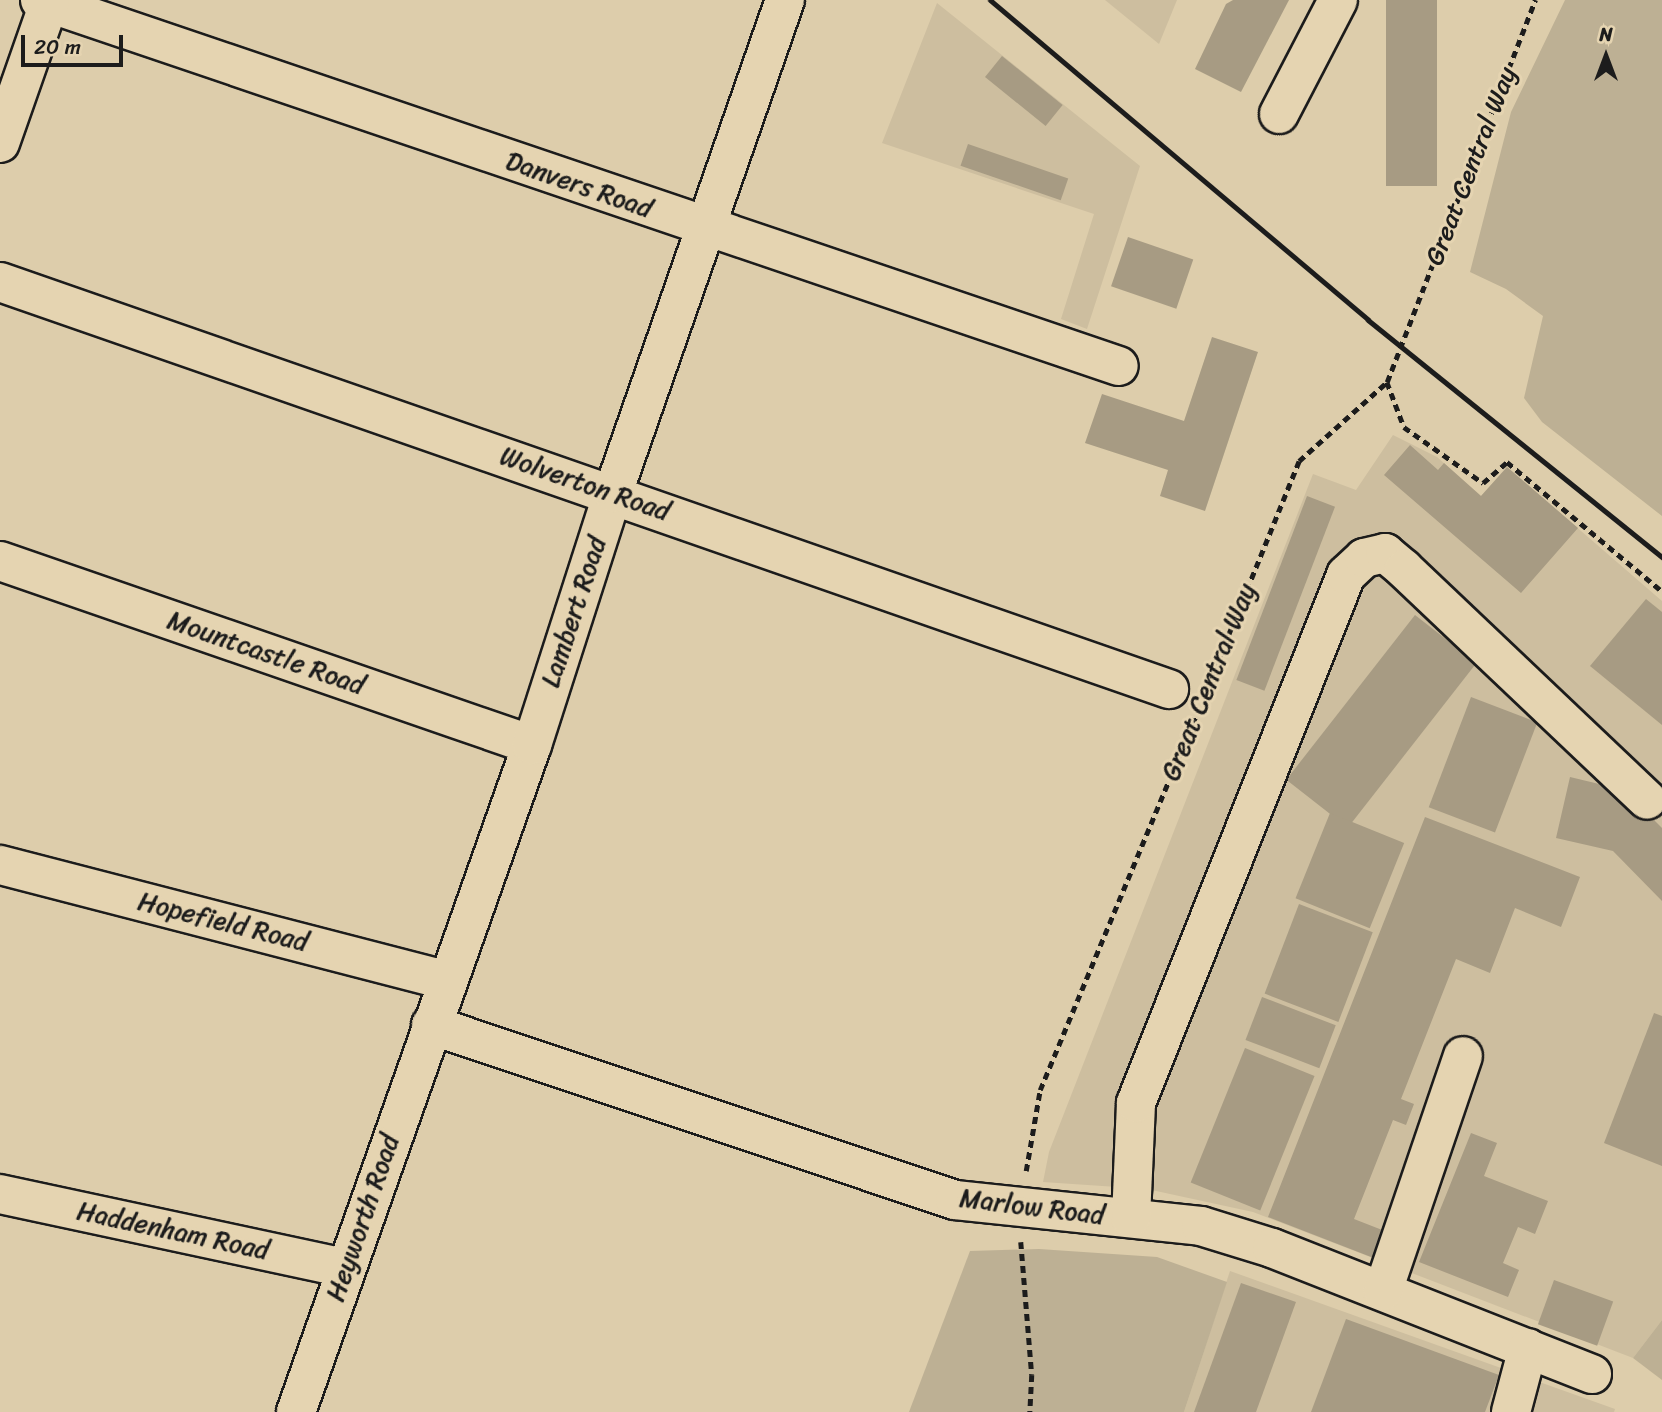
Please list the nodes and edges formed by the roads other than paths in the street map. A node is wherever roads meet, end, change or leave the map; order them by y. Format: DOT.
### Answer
graph roads {
  1 [pos="785,0"];
  2 [pos="1338,0"];
  3 [pos="46,1"];
  4 [pos="1279,114"];
  5 [pos="0,144"];
  6 [pos="705,229"];
  7 [pos="0,282"];
  8 [pos="1119,366"];
  9 [pos="613,493"];
  10 [pos="0,561"];
  11 [pos="1169,689"];
  12 [pos="532,745"];
  13 [pos="1647,800"];
  14 [pos="0,865"];
  15 [pos="446,980"];
  16 [pos="431,1025"];
  17 [pos="1463,1056"];
  18 [pos="0,1194"];
  19 [pos="1131,1218"];
  20 [pos="345,1268"];
  21 [pos="1383,1291"];
  22 [pos="1528,1348"];
  23 [pos="1592,1374"];
  24 [pos="296,1412"];
  25 [pos="1511,1412"];
  1 -- 6 [label="street, Lambert Road"];
  2 -- 4 [label="street"];
  3 -- 5 [label="street"];
  3 -- 6 [label="street, Danvers Road"];
  6 -- 8 [label="street, Danvers Road"];
  6 -- 9 [label="street, Lambert Road"];
  7 -- 9 [label="street, Wolverton Road"];
  9 -- 11 [label="street, Wolverton Road"];
  9 -- 12 [label="street, Lambert Road"];
  10 -- 12 [label="street, Mountcastle Road"];
  12 -- 15 [label="street, Lambert Road"];
  13 -- 19 [label="street"];
  14 -- 15 [label="street, Hopefield Road"];
  15 -- 16 [label="street, Lambert Road"];
  16 -- 19 [label="street, Marlow Road"];
  16 -- 20 [label="street, Heyworth Road"];
  17 -- 21 [label="street"];
  18 -- 20 [label="street, Haddenham Road"];
  19 -- 21 [label="street, Marlow Road"];
  20 -- 24 [label="street, Heyworth Road"];
  21 -- 22 [label="street, Marlow Road"];
  22 -- 23 [label="street, Marlow Road"];
  22 -- 25 [label="street"];
}
